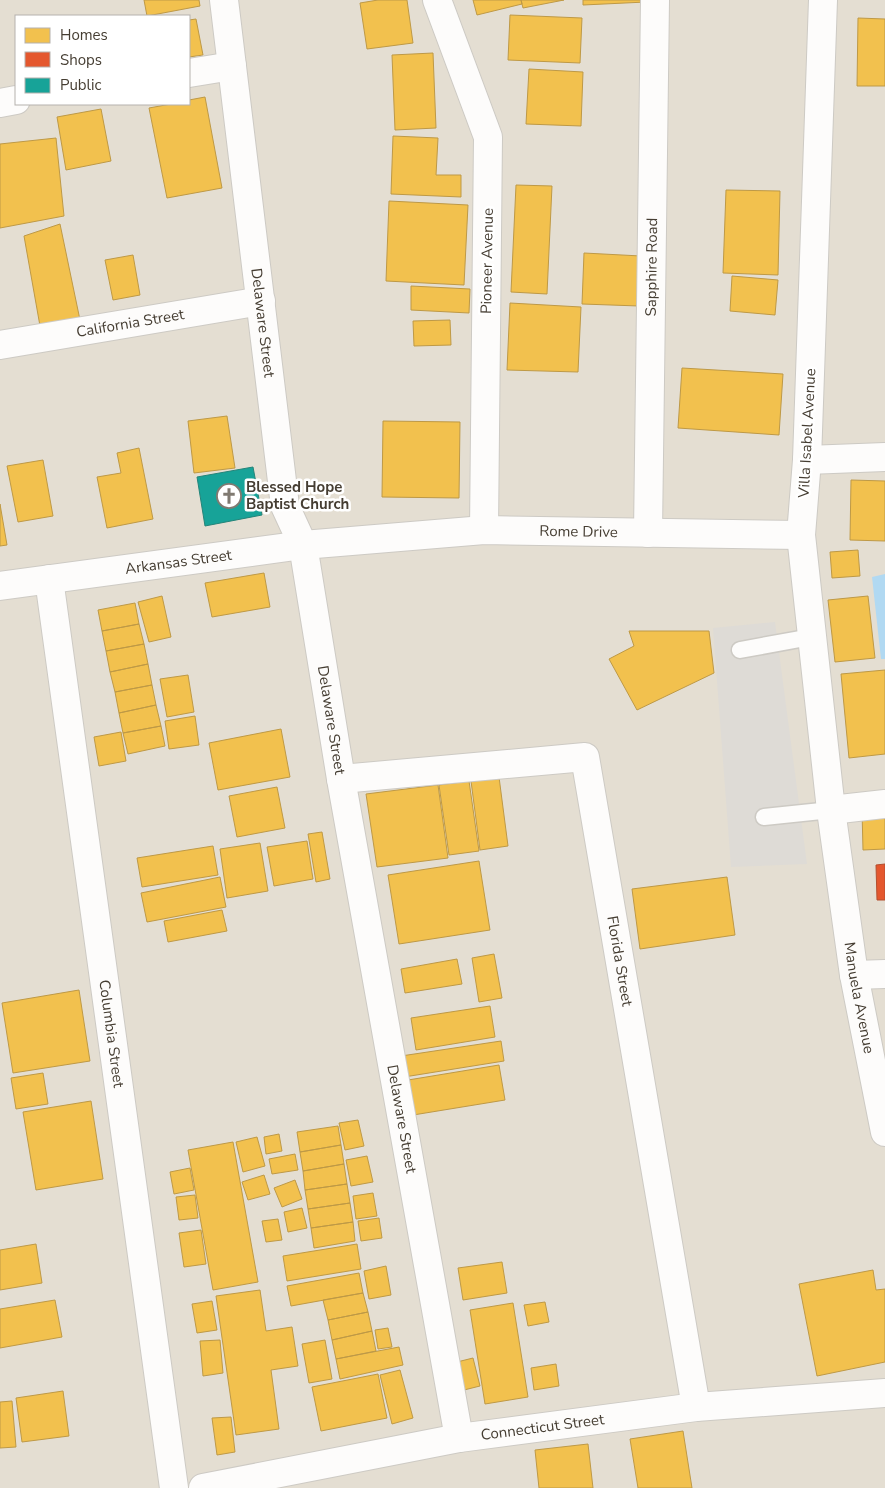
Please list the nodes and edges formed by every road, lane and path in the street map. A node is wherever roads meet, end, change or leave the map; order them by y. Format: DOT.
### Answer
graph roads {
  1 [pos="224,0"];
  2 [pos="437,0"];
  3 [pos="655,0"];
  4 [pos="823,0"];
  5 [pos="232,66"];
  6 [pos="190,73"];
  7 [pos="15,100"];
  8 [pos="0,103"];
  9 [pos="261,301"];
  10 [pos="0,345"];
  11 [pos="885,457"];
  12 [pos="807,460"];
  13 [pos="484,530"];
  14 [pos="648,533"];
  15 [pos="801,535"];
  16 [pos="358,541"];
  17 [pos="304,545"];
  18 [pos="49,579"];
  19 [pos="0,586"];
  20 [pos="811,637"];
  21 [pos="740,650"];
  22 [pos="341,780"];
  23 [pos="885,804"];
  24 [pos="831,810"];
  25 [pos="764,817"];
  26 [pos="838,863"];
  27 [pos="885,974"];
  28 [pos="854,975"];
  29 [pos="885,1132"];
  30 [pos="885,1393"];
  31 [pos="696,1407"];
  32 [pos="459,1438"];
  33 [pos="174,1488"];
  34 [pos="203,1488"];
  1 -- 5 [label="street, Delaware Street"];
  2 -- 13 [label="street, Pioneer Avenue"];
  3 -- 14 [label="street, Sapphire Road"];
  4 -- 12 [label="street, Villa Isabel Avenue"];
  5 -- 6 [label="street"];
  5 -- 9 [label="street, Delaware Street"];
  7 -- 8 [label="street"];
  9 -- 10 [label="street, California Street"];
  9 -- 17 [label="street, Delaware Street"];
  11 -- 12 [label="street"];
  12 -- 15 [label="street, Villa Isabel Avenue"];
  13 -- 14 [label="street, Rome Drive"];
  13 -- 16 [label="street, Rome Drive"];
  14 -- 15 [label="street, Rome Drive"];
  15 -- 20 [label="street, Villa Isabel Avenue"];
  16 -- 17 [label="street, Arkansas Street"];
  17 -- 18 [label="street, Arkansas Street"];
  17 -- 22 [label="street, Delaware Street"];
  18 -- 19 [label="street, Arkansas Street"];
  18 -- 33 [label="street, Columbia Street"];
  20 -- 21 [label="lane"];
  20 -- 24 [label="street, Villa Isabel Avenue"];
  22 -- 31 [label="street, Florida Street"];
  22 -- 32 [label="street, Delaware Street"];
  23 -- 24 [label="street"];
  24 -- 25 [label="lane"];
  24 -- 26 [label="street, Villa Isabel Avenue"];
  26 -- 28 [label="street, Manuela Avenue"];
  27 -- 28 [label="street"];
  28 -- 29 [label="street, Manuela Avenue"];
  30 -- 31 [label="street, Connecticut Street"];
  31 -- 32 [label="street, Connecticut Street"];
  32 -- 34 [label="street, Connecticut Street"];
}
